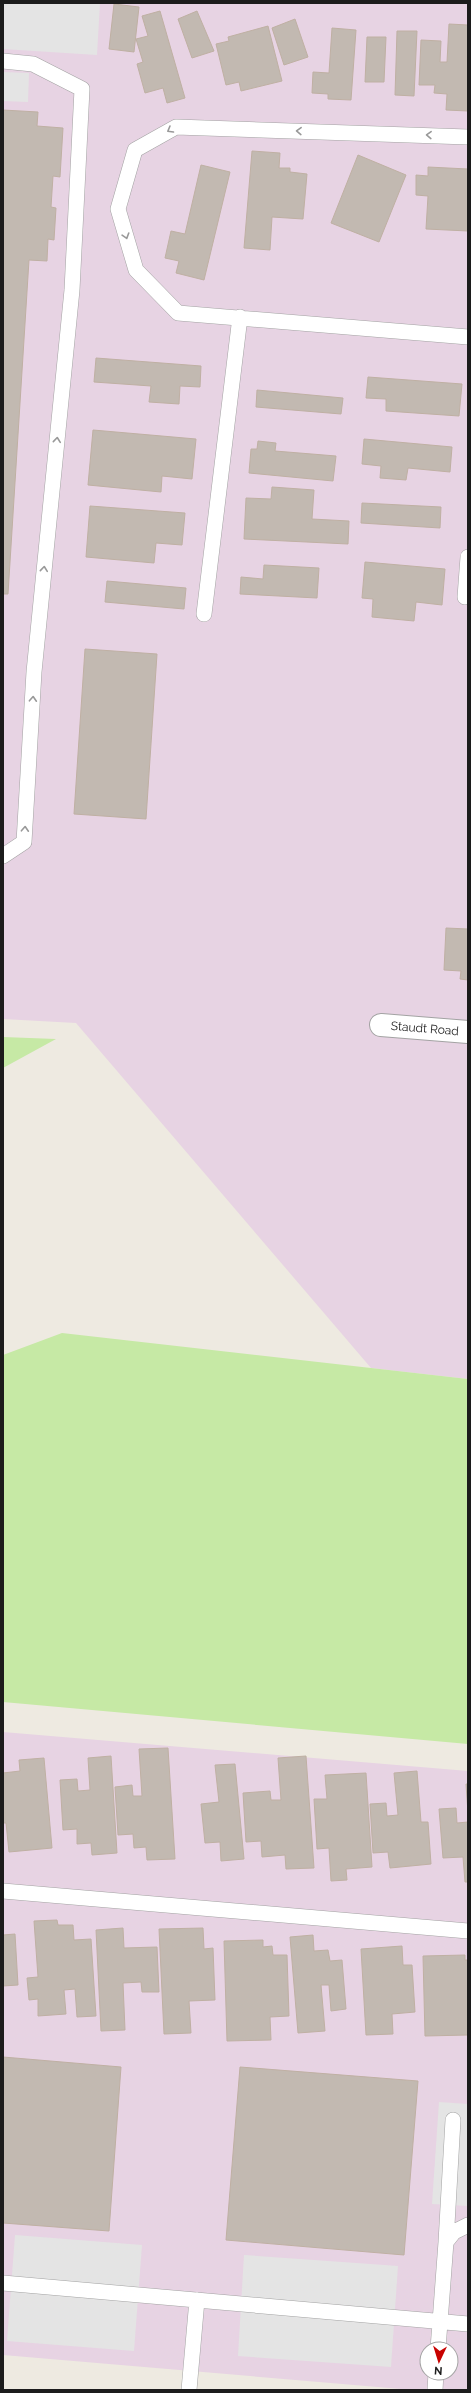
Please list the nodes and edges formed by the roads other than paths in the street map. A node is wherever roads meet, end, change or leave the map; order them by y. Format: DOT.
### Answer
graph roads {
  1 [pos="3,61"];
  2 [pos="468,137"];
  3 [pos="240,318"];
  4 [pos="468,337"];
  5 [pos="468,557"];
  6 [pos="465,597"];
  7 [pos="204,614"];
  8 [pos="3,856"];
  9 [pos="381,1025"];
  10 [pos="468,1032"];
  11 [pos="3,1891"];
  12 [pos="468,1931"];
  13 [pos="453,2120"];
  14 [pos="468,2225"];
  15 [pos="446,2242"];
  16 [pos="3,2283"];
  17 [pos="197,2300"];
  18 [pos="440,2321"];
  19 [pos="468,2324"];
  20 [pos="439,2341"];
  21 [pos="189,2390"];
  8 -- 1 [label="lane, one-way"];
  2 -- 3 [label="lane, one-way"];
  3 -- 4 [label="lane"];
  3 -- 7 [label="lane"];
  5 -- 6 [label="lane"];
  9 -- 10 [label="street, Staudt Road"];
  11 -- 12 [label="lane"];
  13 -- 15 [label="lane"];
  14 -- 15 [label="lane"];
  15 -- 18 [label="lane"];
  16 -- 17 [label="lane"];
  17 -- 18 [label="lane"];
  17 -- 21 [label="lane"];
  18 -- 19 [label="lane"];
  18 -- 20 [label="lane"];
}
